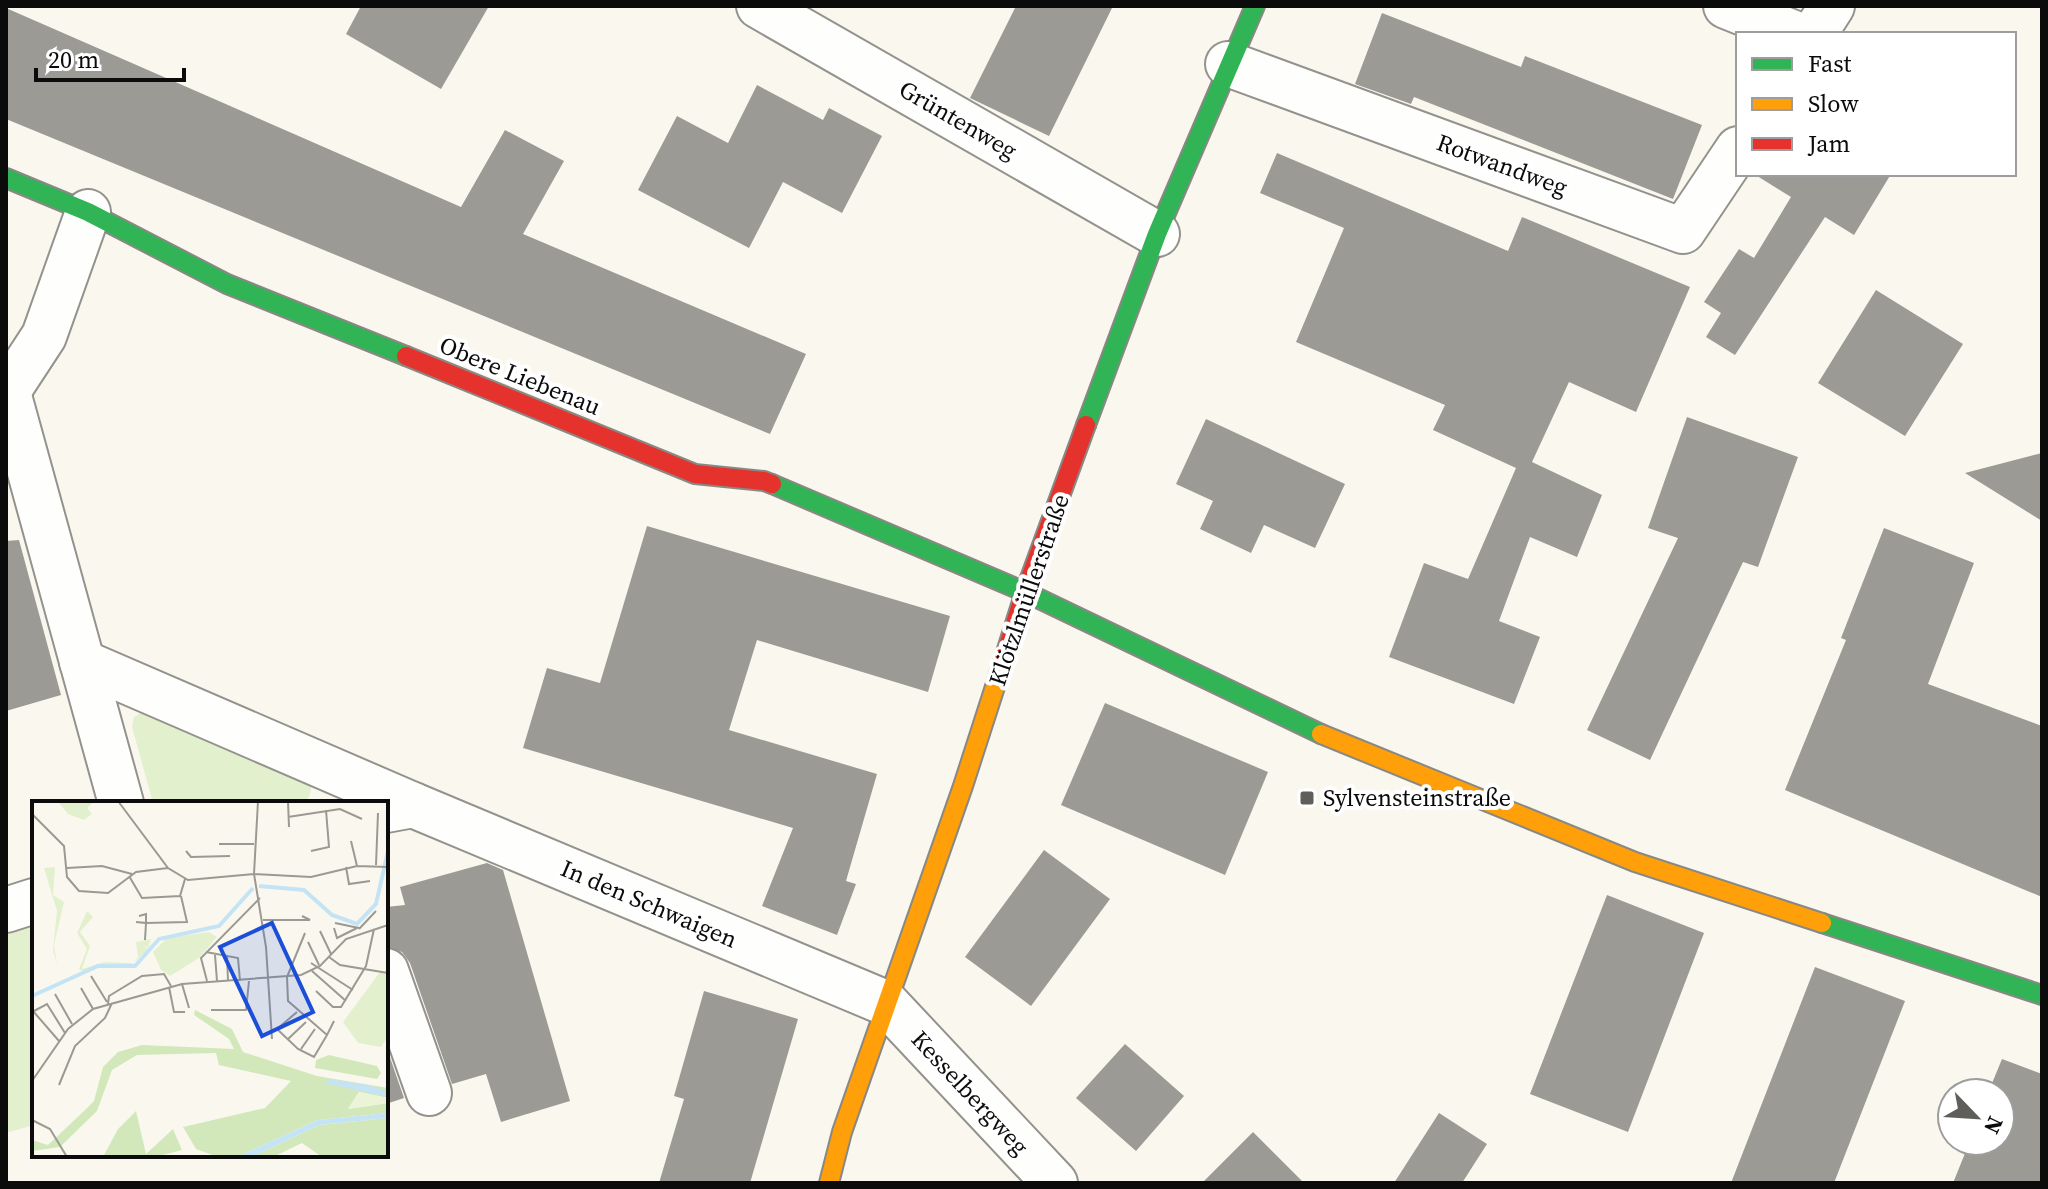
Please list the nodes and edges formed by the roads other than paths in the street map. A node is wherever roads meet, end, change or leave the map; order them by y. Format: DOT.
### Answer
graph roads {
  1 [pos="759,6"];
  2 [pos="1255,6"];
  3 [pos="1726,6"];
  4 [pos="1832,6"];
  5 [pos="1791,32"];
  6 [pos="1815,32"];
  7 [pos="1228,64"];
  8 [pos="1736,152"];
  9 [pos="6,178"];
  10 [pos="88,212"];
  11 [pos="1157,234"];
  12 [pos="7,388"];
  13 [pos="1025,592"];
  14 [pos="82,662"];
  15 [pos="120,801"];
  16 [pos="384,801"];
  17 [pos="399,808"];
  18 [pos="32,902"];
  19 [pos="6,910"];
  20 [pos="388,977"];
  21 [pos="2042,995"];
  22 [pos="886,1003"];
  23 [pos="429,1093"];
  24 [pos="829,1183"];
  25 [pos="1055,1183"];
  1 -- 11 [label="street, Grüntenweg"];
  2 -- 7 [label="street, Klötzlmüllerstraße"];
  3 -- 5 [label="street"];
  4 -- 6 [label="street"];
  7 -- 8 [label="street, Rotwandweg"];
  7 -- 11 [label="street, Klötzlmüllerstraße"];
  9 -- 10 [label="street, Obere Liebenau"];
  10 -- 12 [label="street"];
  10 -- 13 [label="street, Obere Liebenau"];
  11 -- 13 [label="street, Klötzlmüllerstraße"];
  12 -- 14 [label="street"];
  13 -- 21 [label="street"];
  13 -- 22 [label="street, Klötzlmüllerstraße"];
  14 -- 15 [label="street"];
  14 -- 16 [label="street, In den Schwaigen"];
  17 -- 22 [label="street, In den Schwaigen"];
  18 -- 19 [label="street"];
  20 -- 23 [label="street"];
  22 -- 24 [label="street, Klötzlmüllerstraße"];
  22 -- 25 [label="street, Kesselbergweg"];
}
